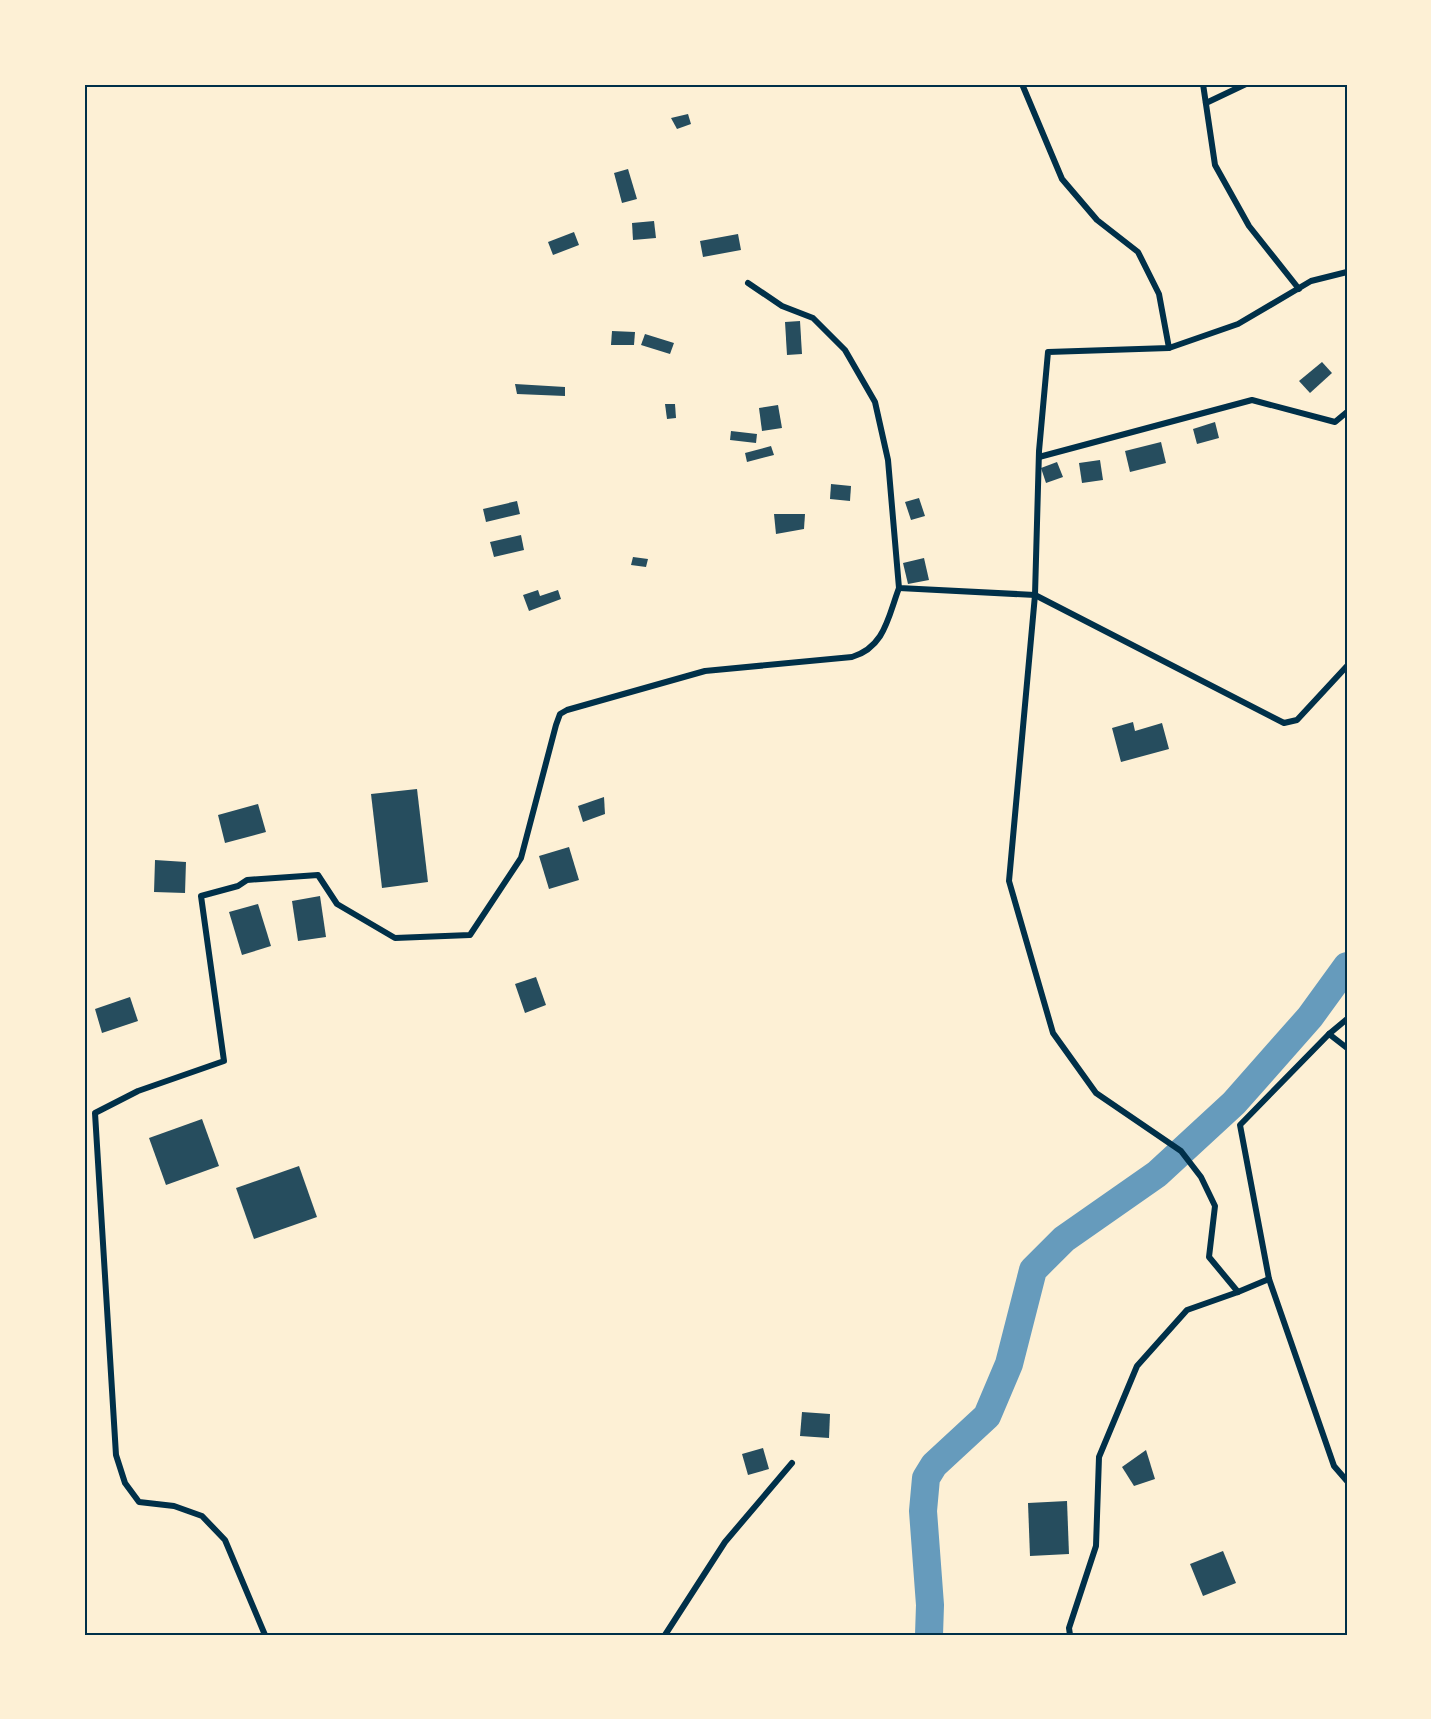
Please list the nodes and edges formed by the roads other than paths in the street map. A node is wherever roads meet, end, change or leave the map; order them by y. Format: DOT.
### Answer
graph roads {
  1 [pos="1022,84"];
  2 [pos="1203,84"];
  3 [pos="1245,84"];
  4 [pos="1206,104"];
  5 [pos="1347,272"];
  6 [pos="748,283"];
  7 [pos="1299,289"];
  8 [pos="1169,348"];
  9 [pos="1347,412"];
  10 [pos="1039,457"];
  11 [pos="899,588"];
  12 [pos="1035,595"];
  13 [pos="1347,666"];
  14 [pos="1347,1019"];
  15 [pos="1329,1034"];
  16 [pos="1347,1048"];
  17 [pos="1269,1279"];
  18 [pos="1238,1292"];
  19 [pos="792,1463"];
  20 [pos="1347,1481"];
  21 [pos="265,1635"];
  22 [pos="665,1635"];
  23 [pos="1070,1635"];
  1 -- 8 [label="street"];
  2 -- 4 [label="street"];
  3 -- 4 [label="street"];
  4 -- 7 [label="street"];
  5 -- 7 [label="street"];
  6 -- 11 [label="street"];
  7 -- 8 [label="street"];
  8 -- 10 [label="street"];
  9 -- 10 [label="street"];
  10 -- 12 [label="street"];
  11 -- 12 [label="street"];
  11 -- 21 [label="street"];
  12 -- 13 [label="street"];
  12 -- 18 [label="street"];
  14 -- 15 [label="street"];
  15 -- 16 [label="street"];
  15 -- 17 [label="street"];
  17 -- 18 [label="street"];
  17 -- 20 [label="street"];
  18 -- 23 [label="street"];
  19 -- 22 [label="street"];
}
